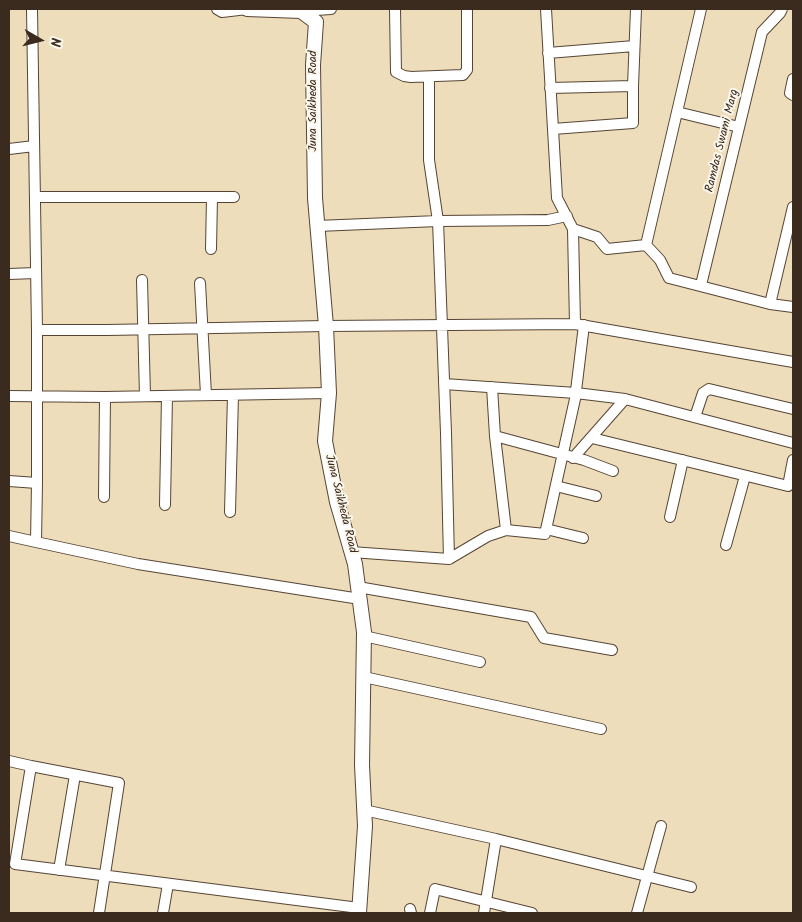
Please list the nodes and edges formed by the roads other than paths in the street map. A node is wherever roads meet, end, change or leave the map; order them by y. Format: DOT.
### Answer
graph roads {
  1 [pos="32,9"];
  2 [pos="217,9"];
  3 [pos="247,9"];
  4 [pos="330,9"];
  5 [pos="395,9"];
  6 [pos="467,9"];
  7 [pos="546,9"];
  8 [pos="636,9"];
  9 [pos="702,9"];
  10 [pos="782,9"];
  11 [pos="301,11"];
  12 [pos="634,46"];
  13 [pos="548,53"];
  14 [pos="429,77"];
  15 [pos="793,79"];
  16 [pos="633,86"];
  17 [pos="550,88"];
  18 [pos="793,94"];
  19 [pos="677,112"];
  20 [pos="739,127"];
  21 [pos="553,129"];
  22 [pos="34,146"];
  23 [pos="9,149"];
  24 [pos="35,197"];
  25 [pos="212,197"];
  26 [pos="234,197"];
  27 [pos="793,207"];
  28 [pos="567,216"];
  29 [pos="438,221"];
  30 [pos="317,226"];
  31 [pos="574,228"];
  32 [pos="646,245"];
  33 [pos="211,249"];
  34 [pos="36,273"];
  35 [pos="9,274"];
  36 [pos="142,280"];
  37 [pos="200,283"];
  38 [pos="701,285"];
  39 [pos="770,304"];
  40 [pos="793,307"];
  41 [pos="442,325"];
  42 [pos="580,325"];
  43 [pos="326,326"];
  44 [pos="202,328"];
  45 [pos="37,330"];
  46 [pos="143,330"];
  47 [pos="793,362"];
  48 [pos="444,384"];
  49 [pos="492,387"];
  50 [pos="328,393"];
  51 [pos="576,393"];
  52 [pos="206,395"];
  53 [pos="234,395"];
  54 [pos="9,396"];
  55 [pos="36,396"];
  56 [pos="145,396"];
  57 [pos="167,396"];
  58 [pos="105,397"];
  59 [pos="625,399"];
  60 [pos="793,409"];
  61 [pos="695,417"];
  62 [pos="495,436"];
  63 [pos="592,438"];
  64 [pos="793,443"];
  65 [pos="568,456"];
  66 [pos="683,460"];
  67 [pos="793,460"];
  68 [pos="613,472"];
  69 [pos="745,476"];
  70 [pos="9,480"];
  71 [pos="37,483"];
  72 [pos="556,486"];
  73 [pos="596,496"];
  74 [pos="104,497"];
  75 [pos="165,505"];
  76 [pos="230,512"];
  77 [pos="670,517"];
  78 [pos="546,529"];
  79 [pos="506,530"];
  80 [pos="9,536"];
  81 [pos="583,538"];
  82 [pos="36,542"];
  83 [pos="726,545"];
  84 [pos="351,552"];
  85 [pos="449,559"];
  86 [pos="359,593"];
  87 [pos="364,636"];
  88 [pos="612,650"];
  89 [pos="480,662"];
  90 [pos="364,677"];
  91 [pos="601,729"];
  92 [pos="9,761"];
  93 [pos="31,766"];
  94 [pos="75,774"];
  95 [pos="364,810"];
  96 [pos="661,826"];
  97 [pos="496,839"];
  98 [pos="59,870"];
  99 [pos="105,875"];
  100 [pos="646,876"];
  101 [pos="168,884"];
  102 [pos="691,888"];
  103 [pos="486,901"];
  104 [pos="359,911"];
  105 [pos="100,913"];
  106 [pos="163,913"];
  107 [pos="430,913"];
  108 [pos="484,913"];
  109 [pos="532,913"];
  110 [pos="637,913"];
  1 -- 22 [label="street"];
  2 -- 3 [label="street"];
  3 -- 11 [label="main road"];
  4 -- 11 [label="street"];
  5 -- 14 [label="street"];
  6 -- 14 [label="street"];
  7 -- 13 [label="street"];
  8 -- 12 [label="street"];
  9 -- 19 [label="street"];
  10 -- 20 [label="street, Ramdas Swami Marg"];
  11 -- 30 [label="main road, Juna Saikheda Road"];
  12 -- 13 [label="street"];
  12 -- 16 [label="street"];
  13 -- 17 [label="street"];
  14 -- 29 [label="street"];
  15 -- 18 [label="street"];
  16 -- 17 [label="street"];
  16 -- 21 [label="street"];
  17 -- 21 [label="street"];
  19 -- 20 [label="street"];
  19 -- 32 [label="street"];
  20 -- 38 [label="street, Ramdas Swami Marg"];
  21 -- 28 [label="street"];
  22 -- 23 [label="street"];
  22 -- 24 [label="street"];
  24 -- 25 [label="street"];
  24 -- 34 [label="street"];
  25 -- 26 [label="street"];
  25 -- 33 [label="street"];
  27 -- 39 [label="street"];
  28 -- 29 [label="street"];
  28 -- 31 [label="street"];
  29 -- 30 [label="street"];
  29 -- 41 [label="street"];
  30 -- 43 [label="main road, Juna Saikheda Road"];
  31 -- 32 [label="street"];
  31 -- 42 [label="street"];
  32 -- 38 [label="street"];
  34 -- 35 [label="street"];
  34 -- 45 [label="street"];
  36 -- 46 [label="street"];
  37 -- 44 [label="street"];
  38 -- 39 [label="street"];
  39 -- 40 [label="street"];
  41 -- 42 [label="street"];
  41 -- 43 [label="street"];
  41 -- 48 [label="street"];
  42 -- 47 [label="street"];
  42 -- 51 [label="street"];
  43 -- 44 [label="street"];
  43 -- 50 [label="main road, Juna Saikheda Road"];
  44 -- 46 [label="street"];
  44 -- 52 [label="street"];
  45 -- 46 [label="street"];
  45 -- 55 [label="street"];
  46 -- 56 [label="street"];
  48 -- 49 [label="street"];
  48 -- 85 [label="street"];
  49 -- 51 [label="street"];
  49 -- 62 [label="street"];
  50 -- 53 [label="street"];
  50 -- 84 [label="main road, Juna Saikheda Road"];
  51 -- 59 [label="street"];
  51 -- 65 [label="street"];
  52 -- 53 [label="street"];
  52 -- 57 [label="street"];
  53 -- 76 [label="street"];
  54 -- 55 [label="street"];
  55 -- 58 [label="street"];
  55 -- 71 [label="street"];
  56 -- 57 [label="street"];
  56 -- 58 [label="street"];
  57 -- 75 [label="street"];
  58 -- 74 [label="street"];
  59 -- 61 [label="street"];
  59 -- 63 [label="street"];
  60 -- 61 [label="street"];
  61 -- 64 [label="street"];
  62 -- 65 [label="street"];
  62 -- 79 [label="street"];
  63 -- 65 [label="street"];
  63 -- 66 [label="street"];
  65 -- 68 [label="street"];
  65 -- 72 [label="street"];
  66 -- 69 [label="street"];
  66 -- 77 [label="street"];
  67 -- 69 [label="street"];
  69 -- 83 [label="street"];
  70 -- 71 [label="street"];
  71 -- 82 [label="street"];
  72 -- 73 [label="street"];
  72 -- 78 [label="street"];
  78 -- 79 [label="street"];
  78 -- 81 [label="street"];
  79 -- 85 [label="street"];
  80 -- 82 [label="street"];
  82 -- 86 [label="street"];
  84 -- 85 [label="street"];
  84 -- 86 [label="main road, Juna Saikheda Road"];
  86 -- 87 [label="main road, Juna Saikheda Road"];
  86 -- 88 [label="street"];
  87 -- 89 [label="street"];
  87 -- 90 [label="main road, Juna Saikheda Road"];
  90 -- 91 [label="street"];
  90 -- 95 [label="main road, Juna Saikheda Road"];
  92 -- 93 [label="street"];
  93 -- 94 [label="street"];
  93 -- 98 [label="street"];
  94 -- 98 [label="street"];
  94 -- 99 [label="street"];
  95 -- 97 [label="street"];
  95 -- 104 [label="main road, Juna Saikheda Road"];
  96 -- 100 [label="street"];
  97 -- 100 [label="street"];
  97 -- 103 [label="street"];
  98 -- 99 [label="street"];
  99 -- 101 [label="street"];
  99 -- 105 [label="street"];
  100 -- 102 [label="street"];
  100 -- 110 [label="street"];
  101 -- 104 [label="street"];
  101 -- 106 [label="street"];
  103 -- 107 [label="street"];
  103 -- 108 [label="street"];
  103 -- 109 [label="street"];
}
